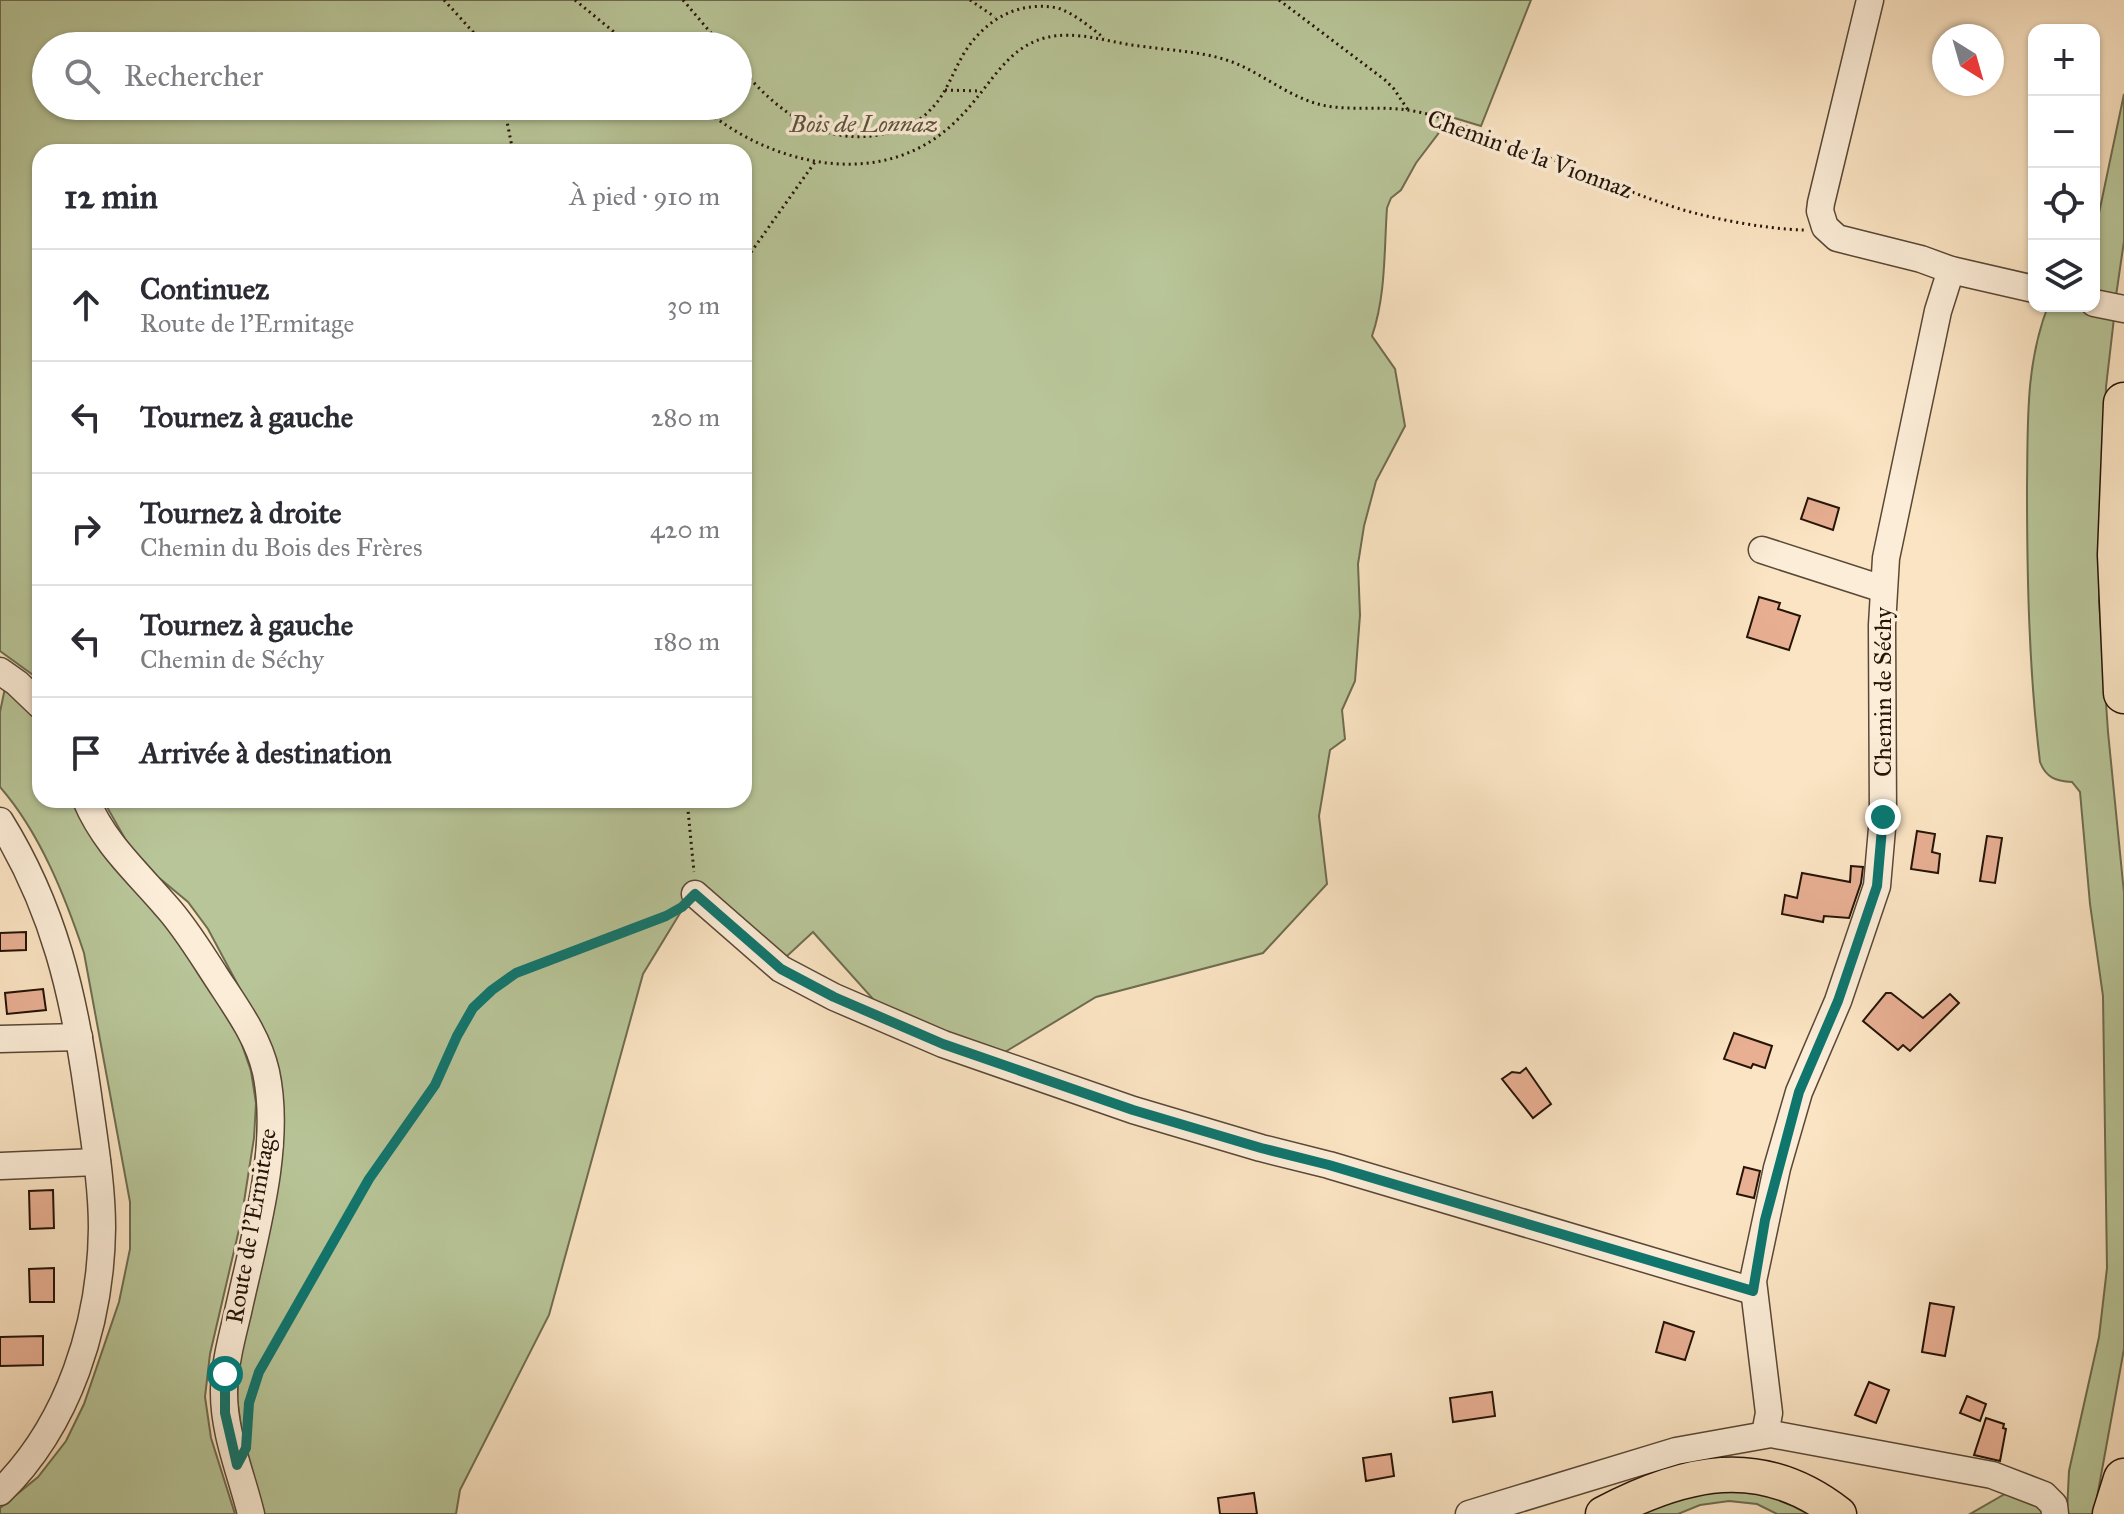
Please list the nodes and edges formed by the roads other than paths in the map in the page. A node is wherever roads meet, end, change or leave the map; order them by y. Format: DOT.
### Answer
graph roads {
  1 [pos="1870,0"];
  2 [pos="1951,270"];
  3 [pos="2028,288"];
  4 [pos="2124,403"];
  5 [pos="1762,550"];
  6 [pos="1883,589"];
  7 [pos="0,671"];
  8 [pos="2124,693"];
  9 [pos="32,698"];
  10 [pos="90,808"];
  11 [pos="0,821"];
  12 [pos="695,894"];
  13 [pos="79,1037"];
  14 [pos="0,1039"];
  15 [pos="97,1162"];
  16 [pos="1,1166"];
  17 [pos="1753,1291"];
  18 [pos="1765,1434"];
  19 [pos="2124,1479"];
  20 [pos="0,1492"];
  21 [pos="251,1514"];
  22 [pos="1469,1514"];
  23 [pos="1603,1514"];
  24 [pos="1839,1514"];
  25 [pos="2055,1514"];
  26 [pos="2113,1514"];
  1 -- 2 [label="street"];
  2 -- 3 [label="street"];
  2 -- 6 [label="street, Chemin de Séchy"];
  4 -- 8 [label="highway"];
  5 -- 6 [label="street"];
  6 -- 17 [label="street, Chemin de Séchy"];
  7 -- 9 [label="street"];
  10 -- 21 [label="street, Route de l'Ermitage"];
  11 -- 13 [label="street"];
  12 -- 17 [label="street"];
  13 -- 14 [label="street"];
  13 -- 15 [label="street"];
  15 -- 16 [label="street"];
  15 -- 20 [label="street"];
  17 -- 18 [label="street, Chemin de Séchy"];
  18 -- 22 [label="street"];
  18 -- 25 [label="street"];
  19 -- 26 [label="highway"];
  23 -- 24 [label="main road"];
}
